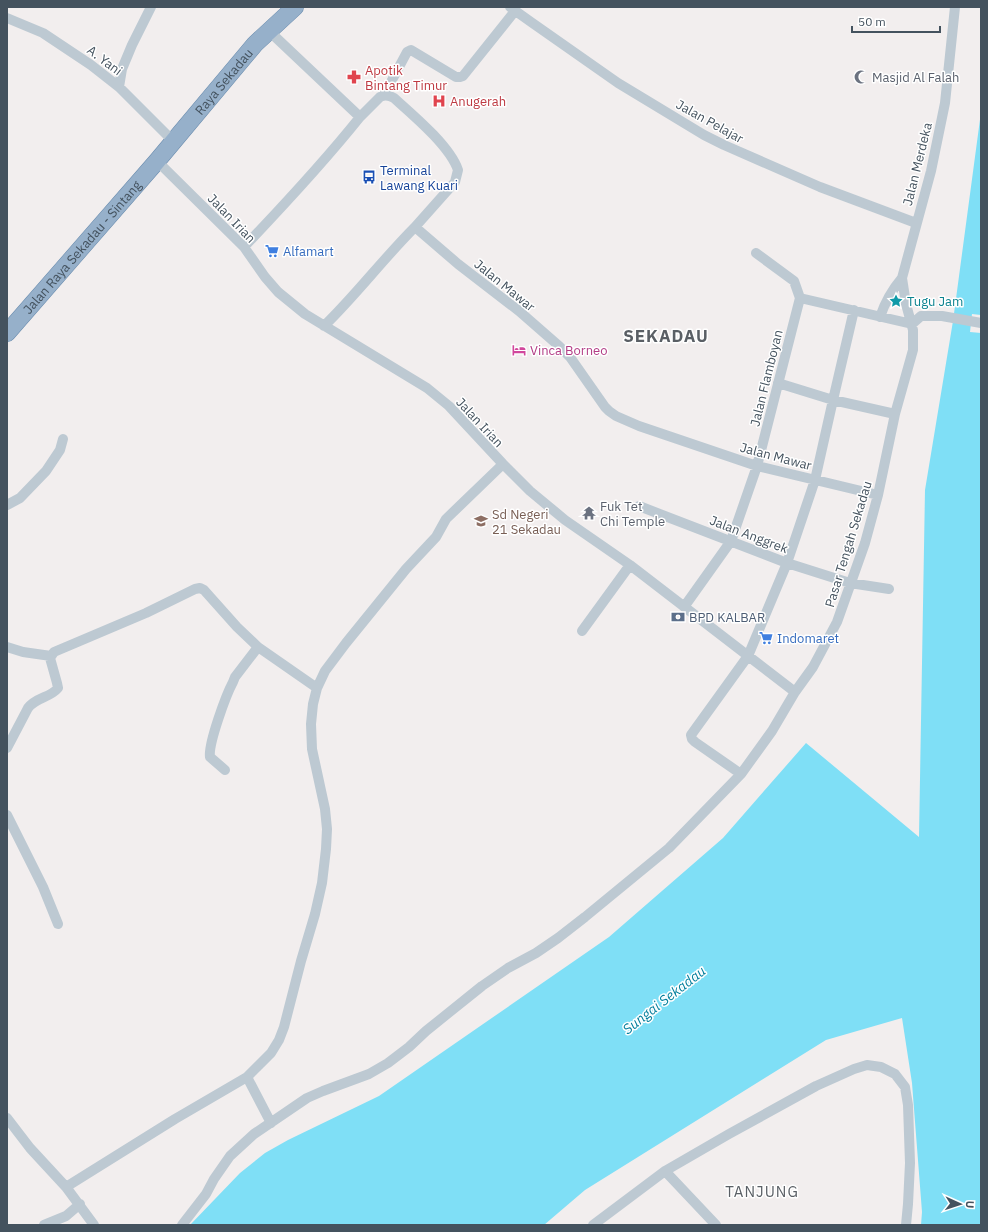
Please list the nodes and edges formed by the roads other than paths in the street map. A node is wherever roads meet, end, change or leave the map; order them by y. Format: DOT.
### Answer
graph roads {
  1 [pos="151,7"];
  2 [pos="295,7"];
  3 [pos="955,7"];
  4 [pos="513,9"];
  5 [pos="7,18"];
  6 [pos="269,31"];
  7 [pos="119,87"];
  8 [pos="384,95"];
  9 [pos="360,117"];
  10 [pos="173,142"];
  11 [pos="157,161"];
  12 [pos="916,223"];
  13 [pos="415,227"];
  14 [pos="244,247"];
  15 [pos="756,253"];
  16 [pos="902,278"];
  17 [pos="800,298"];
  18 [pos="854,310"];
  19 [pos="880,318"];
  20 [pos="981,323"];
  21 [pos="912,324"];
  22 [pos="324,326"];
  23 [pos="7,333"];
  24 [pos="778,383"];
  25 [pos="833,400"];
  26 [pos="895,414"];
  27 [pos="63,440"];
  28 [pos="503,464"];
  29 [pos="757,466"];
  30 [pos="815,480"];
  31 [pos="878,496"];
  32 [pos="7,505"];
  33 [pos="639,506"];
  34 [pos="731,541"];
  35 [pos="787,563"];
  36 [pos="630,565"];
  37 [pos="850,583"];
  38 [pos="889,589"];
  39 [pos="684,607"];
  40 [pos="582,631"];
  41 [pos="7,647"];
  42 [pos="258,647"];
  43 [pos="51,656"];
  44 [pos="748,656"];
  45 [pos="317,688"];
  46 [pos="795,692"];
  47 [pos="7,748"];
  48 [pos="225,770"];
  49 [pos="741,774"];
  50 [pos="7,815"];
  51 [pos="58,924"];
  52 [pos="247,1077"];
  53 [pos="7,1118"];
  54 [pos="271,1123"];
  55 [pos="665,1171"];
  56 [pos="66,1187"];
  57 [pos="80,1204"];
  58 [pos="44,1225"];
  59 [pos="94,1225"];
  60 [pos="182,1225"];
  61 [pos="593,1225"];
  62 [pos="716,1225"];
  63 [pos="906,1225"];
  1 -- 7 [label="street"];
  2 -- 6 [label="highway, Raya Sekadau"];
  3 -- 12 [label="street, Jalan Merdeka"];
  4 -- 8 [label="street"];
  4 -- 12 [label="street, Jalan Pelajar"];
  5 -- 7 [label="street, A. Yani"];
  6 -- 9 [label="street"];
  6 -- 10 [label="highway, Raya Sekadau"];
  7 -- 10 [label="street, A. Yani"];
  8 -- 9 [label="street"];
  8 -- 13 [label="street"];
  9 -- 14 [label="street"];
  10 -- 11 [label="highway, Raya Sekadau"];
  11 -- 14 [label="street, Jalan Irian"];
  11 -- 23 [label="highway, Jalan Raya Sekadau - Sintang"];
  12 -- 16 [label="street, Jalan Merdeka"];
  13 -- 22 [label="street"];
  13 -- 29 [label="street, Jalan Mawar"];
  14 -- 22 [label="street, Jalan Irian"];
  15 -- 17 [label="street"];
  16 -- 19 [label="street"];
  16 -- 21 [label="street, Jalan Merdeka"];
  17 -- 18 [label="street"];
  17 -- 24 [label="street, Jalan Flamboyan"];
  18 -- 19 [label="street"];
  18 -- 25 [label="street"];
  19 -- 21 [label="street"];
  20 -- 21 [label="street"];
  21 -- 26 [label="street, Pasar Tengah Sekadau"];
  22 -- 28 [label="street, Jalan Irian"];
  24 -- 25 [label="street"];
  24 -- 29 [label="street, Jalan Flamboyan"];
  25 -- 26 [label="street"];
  25 -- 30 [label="street"];
  26 -- 31 [label="street, Pasar Tengah Sekadau"];
  27 -- 32 [label="street"];
  28 -- 36 [label="street, Jalan Irian"];
  28 -- 45 [label="street"];
  29 -- 30 [label="street, Jalan Mawar"];
  29 -- 34 [label="street, Jalan Flamboyan"];
  30 -- 31 [label="street, Jalan Mawar"];
  30 -- 35 [label="street"];
  31 -- 37 [label="street, Pasar Tengah Sekadau"];
  33 -- 34 [label="street, Jalan Anggrek"];
  34 -- 35 [label="street, Jalan Anggrek"];
  34 -- 39 [label="street, Jalan Flamboyan"];
  35 -- 37 [label="street, Jalan Anggrek"];
  35 -- 44 [label="street"];
  36 -- 39 [label="street, Jalan Irian"];
  36 -- 40 [label="street"];
  37 -- 38 [label="street, Jalan Anggrek"];
  37 -- 46 [label="street, Pasar Tengah Sekadau"];
  39 -- 44 [label="street, Jalan Irian"];
  41 -- 43 [label="street"];
  42 -- 43 [label="street"];
  42 -- 45 [label="street"];
  42 -- 48 [label="street"];
  43 -- 47 [label="street"];
  44 -- 46 [label="street, Jalan Irian"];
  44 -- 49 [label="street"];
  45 -- 52 [label="street"];
  46 -- 49 [label="street, Pasar Tengah Sekadau"];
  49 -- 54 [label="street, Pasar Tengah Sekadau"];
  50 -- 51 [label="street"];
  52 -- 54 [label="street"];
  52 -- 56 [label="street"];
  53 -- 56 [label="street"];
  54 -- 60 [label="street, Pasar Tengah Sekadau"];
  55 -- 61 [label="street"];
  55 -- 62 [label="street"];
  55 -- 63 [label="street"];
  56 -- 57 [label="street"];
  57 -- 58 [label="street"];
  57 -- 59 [label="street"];
}
